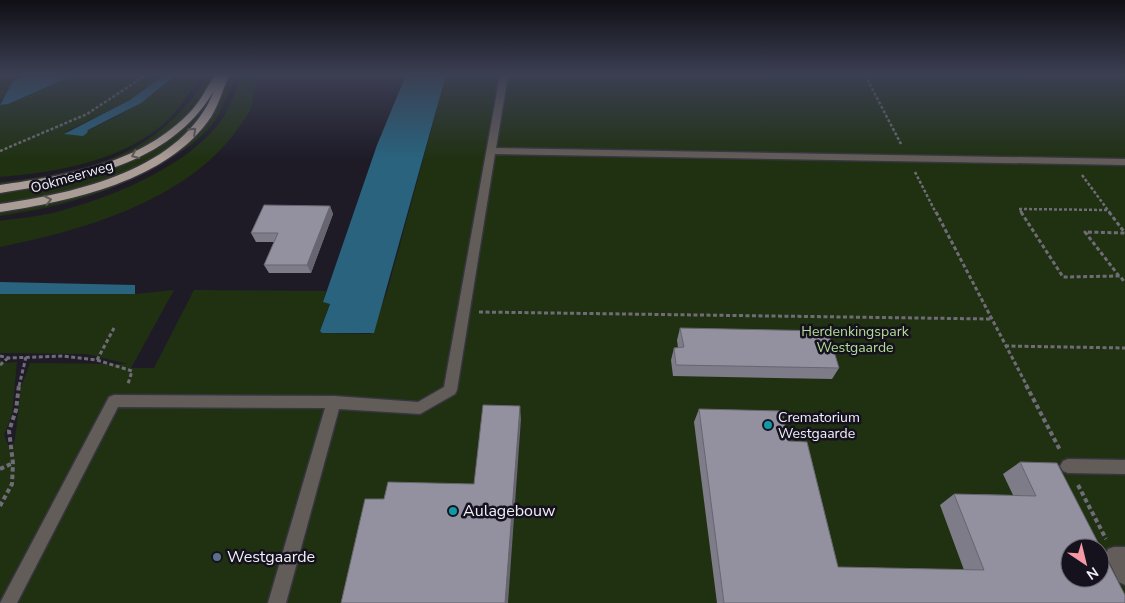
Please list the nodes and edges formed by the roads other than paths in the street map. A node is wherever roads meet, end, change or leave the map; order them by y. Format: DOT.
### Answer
graph roads {
  1 [pos="200,103"];
  2 [pos="212,103"];
  3 [pos="499,103"];
  4 [pos="491,151"];
  5 [pos="1125,162"];
  6 [pos="0,189"];
  7 [pos="0,208"];
  8 [pos="334,402"];
  9 [pos="1068,466"];
  10 [pos="1125,467"];
  11 [pos="1120,555"];
  12 [pos="1125,576"];
  13 [pos="8,603"];
  14 [pos="277,603"];
  1 -- 6 [label="main road, Ookmeerweg, one-way"];
  7 -- 2 [label="main road, Ookmeerweg, one-way"];
  3 -- 4 [label="street"];
  4 -- 5 [label="street"];
  4 -- 8 [label="street"];
  8 -- 13 [label="street"];
  8 -- 14 [label="street"];
  9 -- 10 [label="street"];
  11 -- 12 [label="street"];
}
